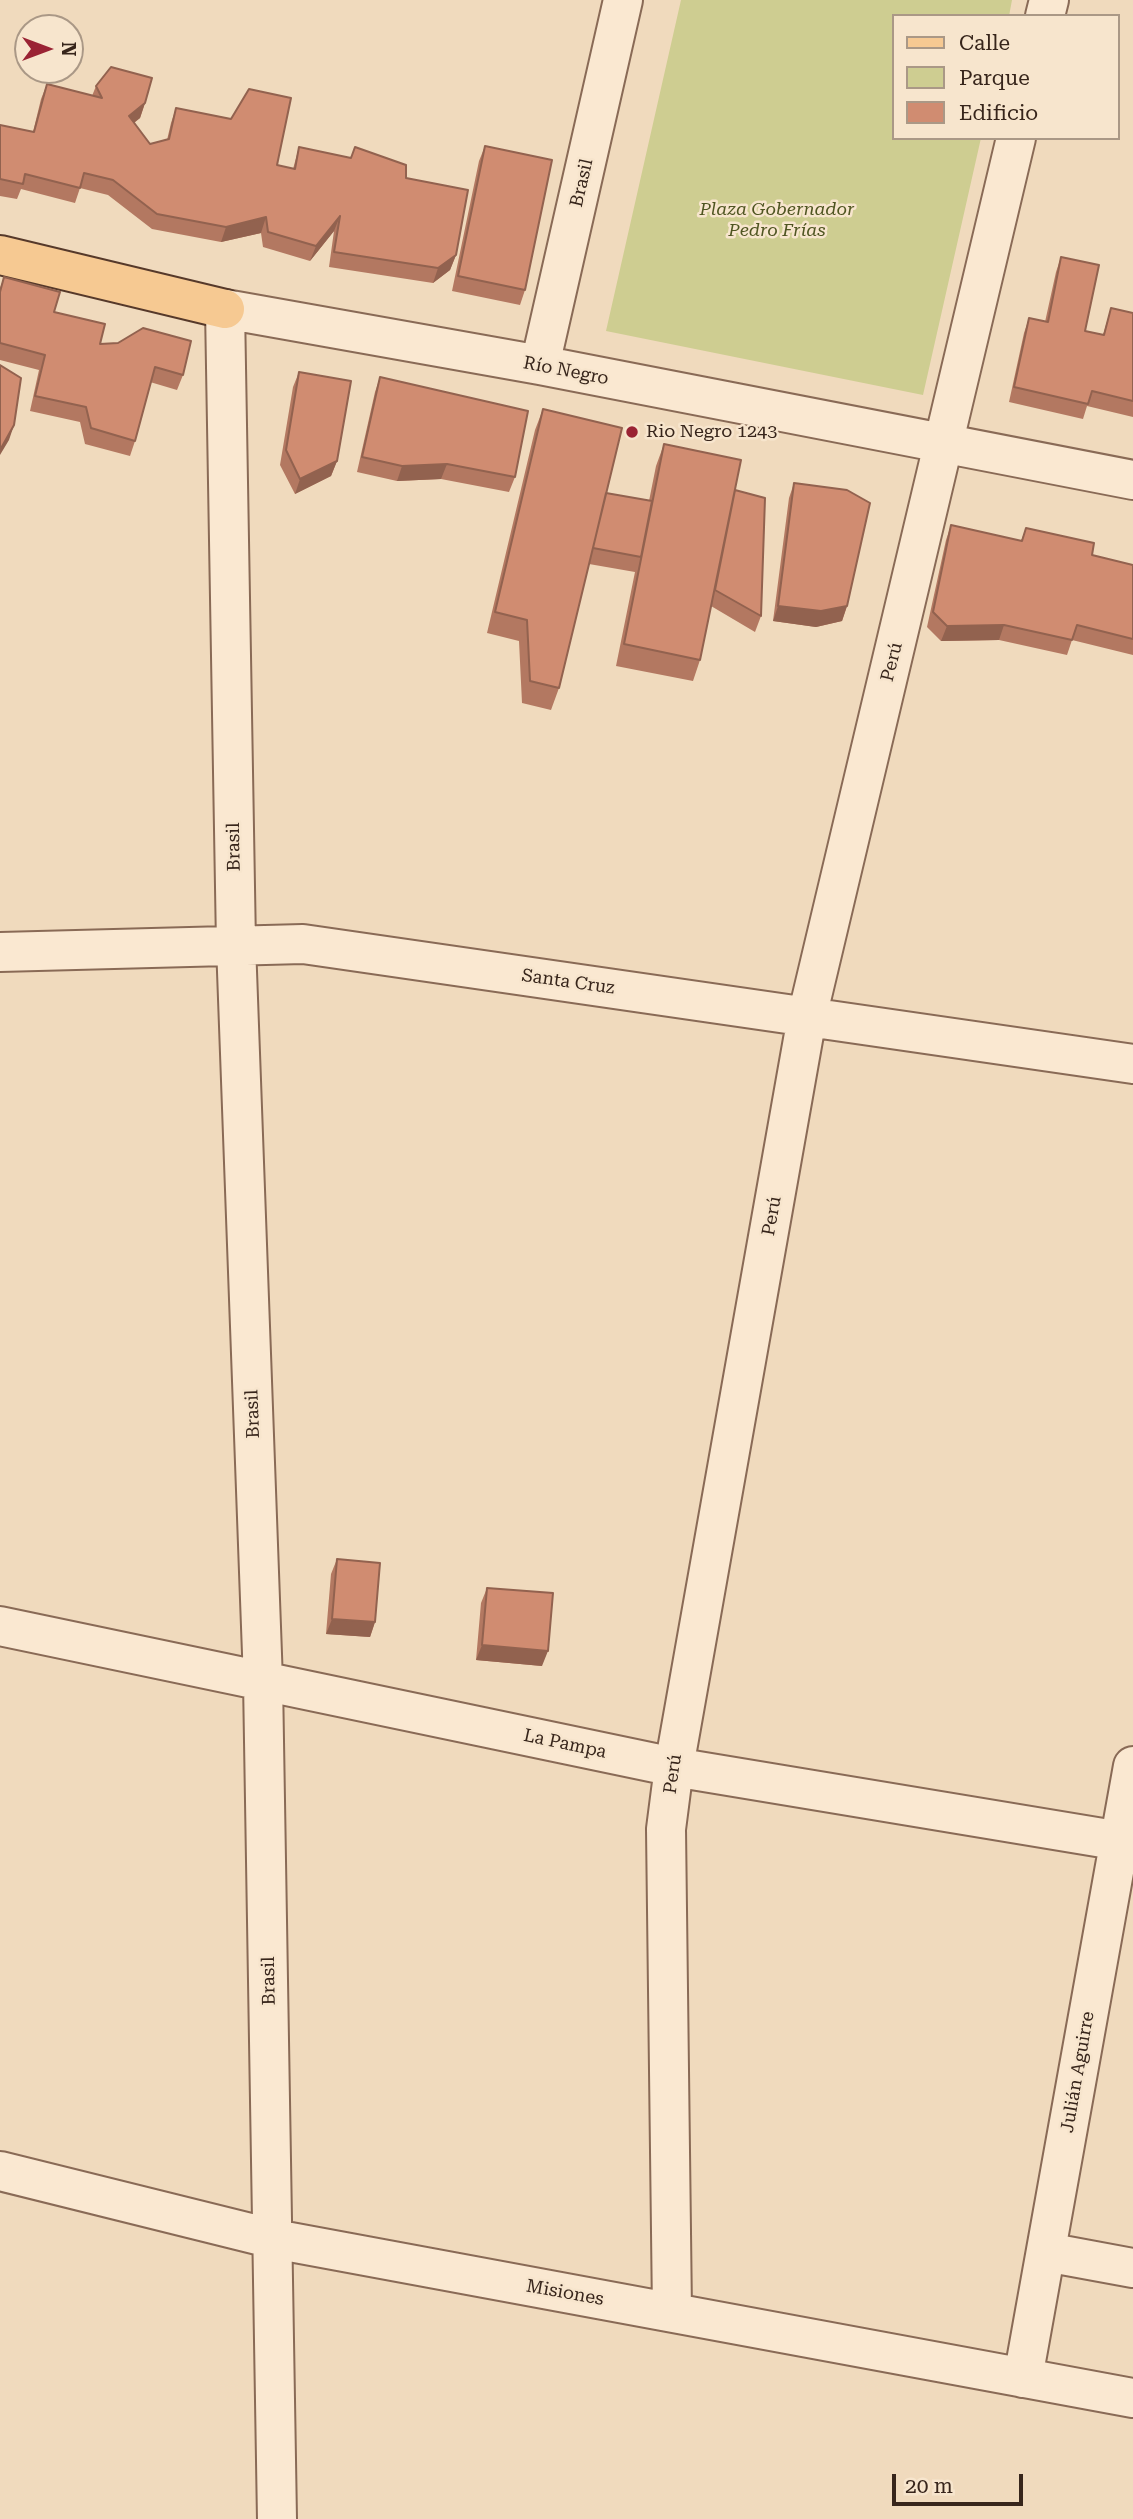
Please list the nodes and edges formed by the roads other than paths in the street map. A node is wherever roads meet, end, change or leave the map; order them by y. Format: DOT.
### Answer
graph roads {
  1 [pos="623,0"];
  2 [pos="1016,140"];
  3 [pos="0,255"];
  4 [pos="225,309"];
  5 [pos="540,365"];
  6 [pos="945,443"];
  7 [pos="1133,480"];
  8 [pos="236,944"];
  9 [pos="0,952"];
  10 [pos="807,1017"];
  11 [pos="1133,1064"];
  12 [pos="0,1626"];
  13 [pos="263,1681"];
  14 [pos="674,1766"];
  15 [pos="1133,1766"];
  16 [pos="1126,1842"];
  17 [pos="0,2171"];
  18 [pos="274,2239"];
  19 [pos="1046,2252"];
  20 [pos="1133,2267"];
  21 [pos="671,2312"];
  22 [pos="1023,2378"];
  23 [pos="1133,2398"];
  24 [pos="277,2519"];
  1 -- 5 [label="street, Brasil"];
  2 -- 6 [label="street, Perú"];
  3 -- 4 [label="main road, Río Negro"];
  4 -- 5 [label="street, Río Negro"];
  4 -- 8 [label="street, Brasil"];
  5 -- 6 [label="street, Río Negro"];
  6 -- 7 [label="street, Río Negro"];
  6 -- 10 [label="street, Perú"];
  8 -- 9 [label="street, Santa Cruz"];
  8 -- 10 [label="street, Santa Cruz"];
  8 -- 13 [label="street, Brasil"];
  10 -- 11 [label="street, Santa Cruz"];
  10 -- 14 [label="street, Perú"];
  12 -- 13 [label="street, La Pampa"];
  13 -- 14 [label="street, La Pampa"];
  13 -- 18 [label="street, Brasil"];
  14 -- 16 [label="street, La Pampa"];
  14 -- 21 [label="street, Perú"];
  15 -- 16 [label="street, Julián Aguirre"];
  16 -- 19 [label="street, Julián Aguirre"];
  17 -- 18 [label="street, Misiones"];
  18 -- 21 [label="street, Misiones"];
  18 -- 24 [label="street, Brasil"];
  19 -- 20 [label="street"];
  19 -- 22 [label="street, Julián Aguirre"];
  21 -- 22 [label="street, Misiones"];
  22 -- 23 [label="street, Misiones"];
}
